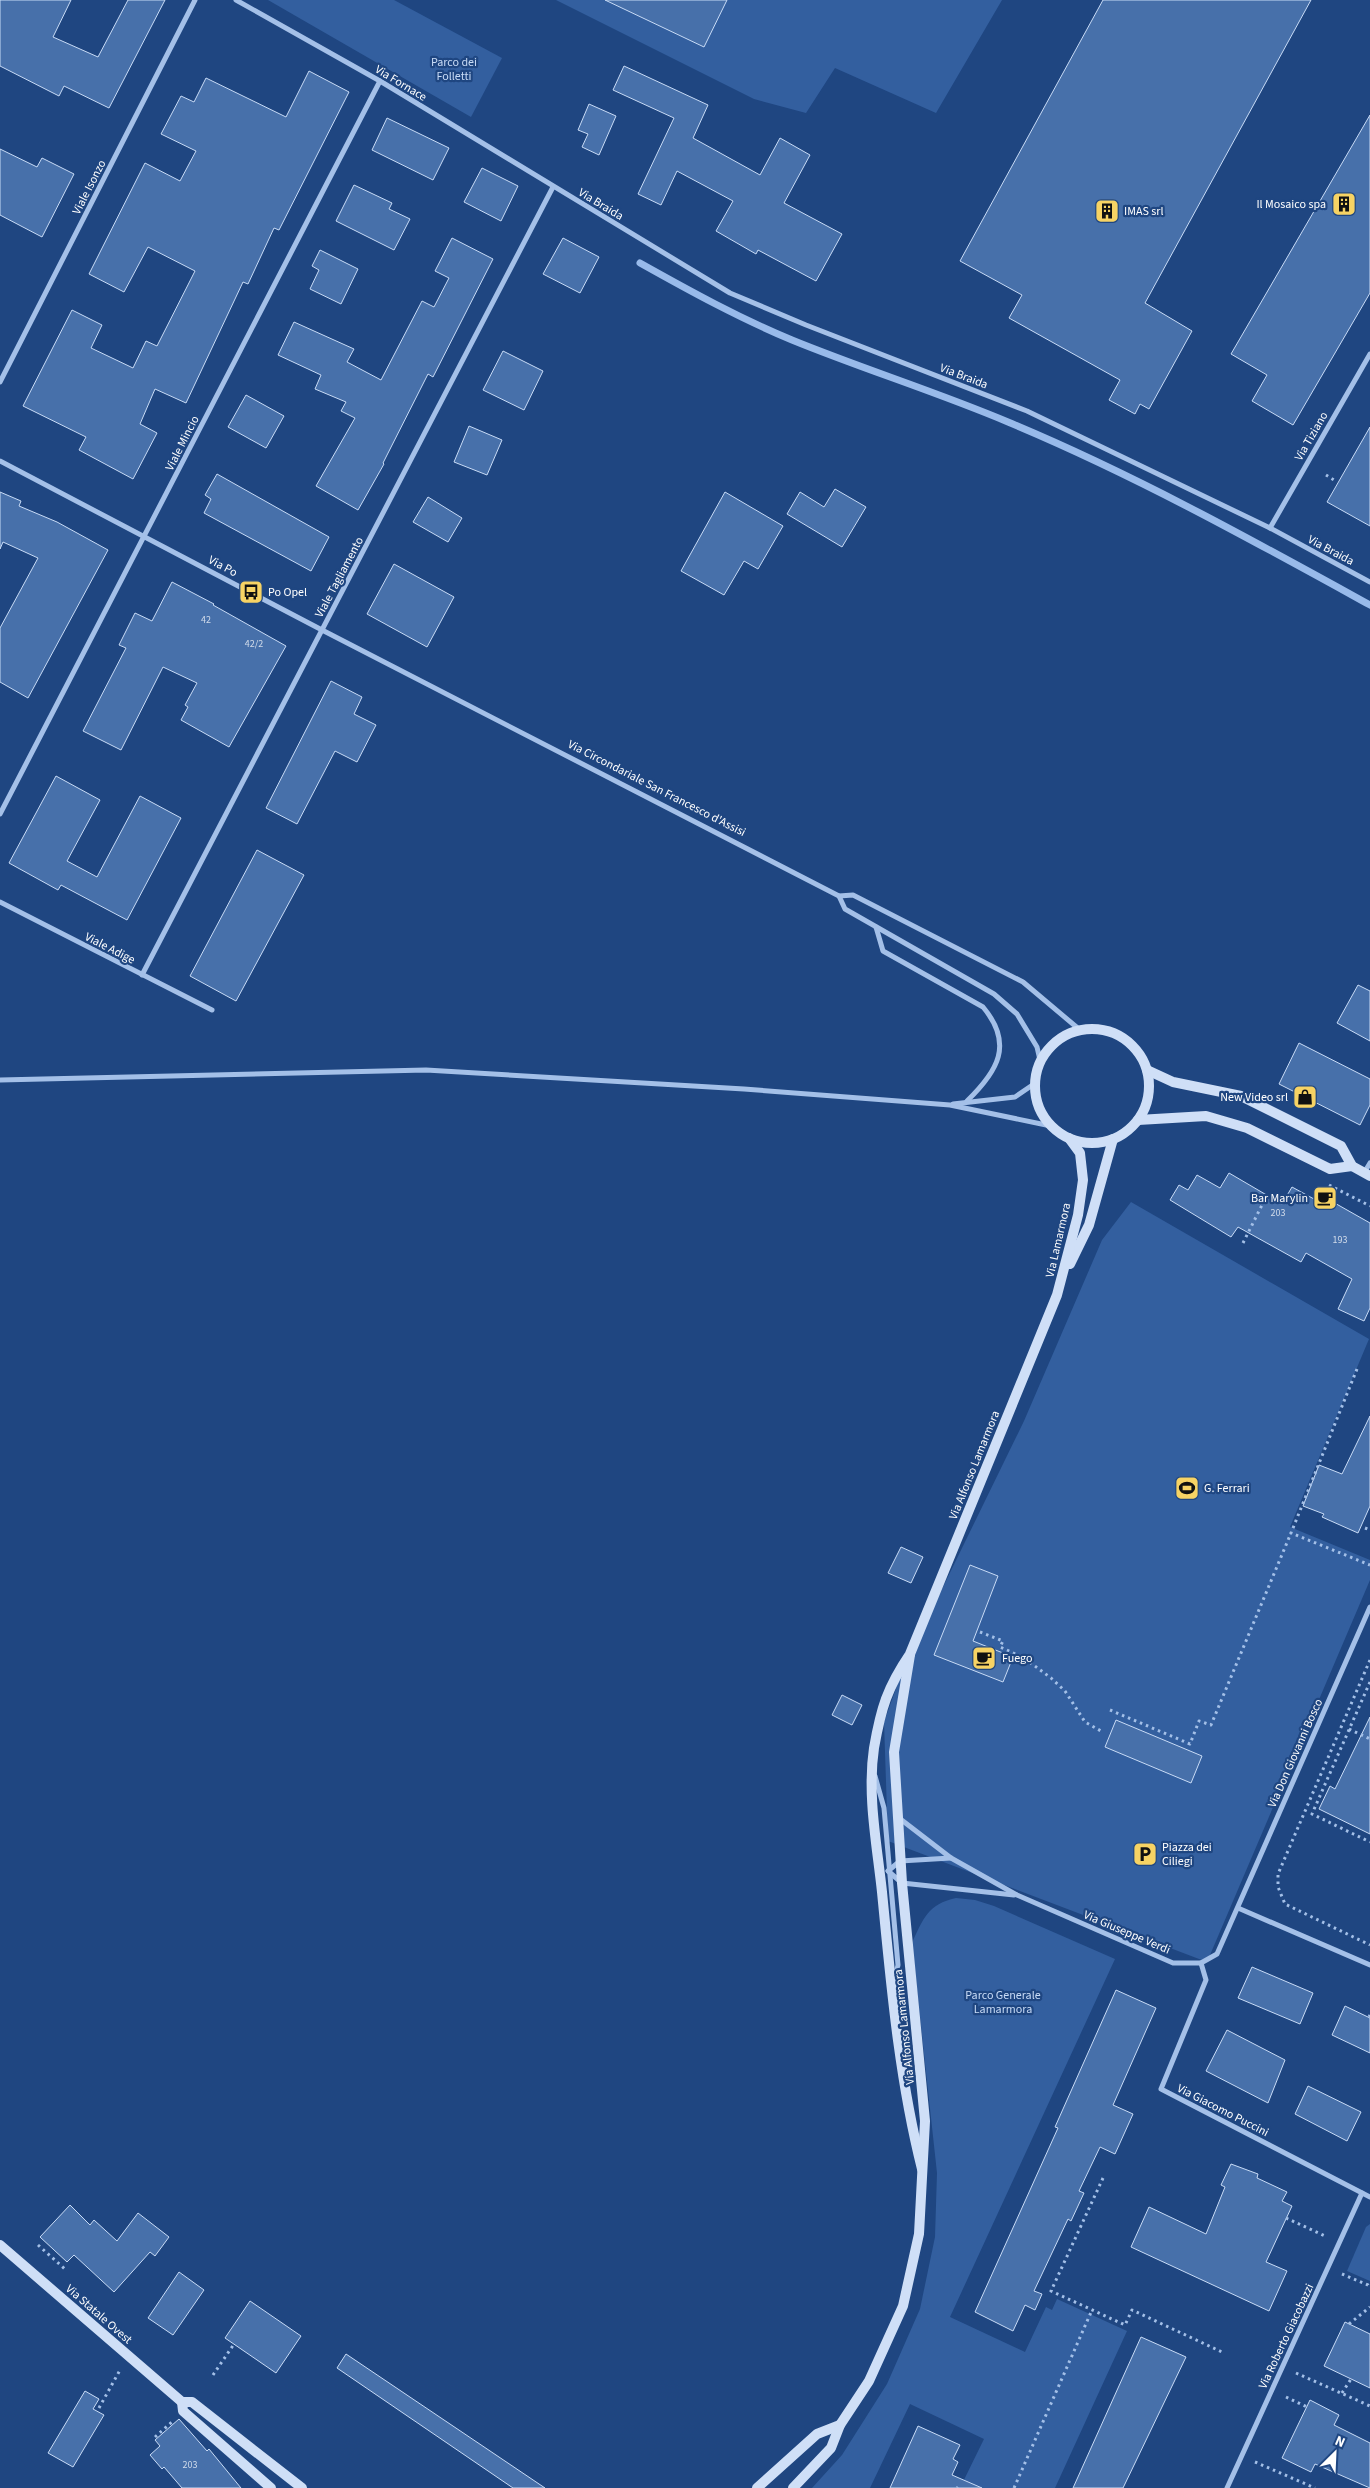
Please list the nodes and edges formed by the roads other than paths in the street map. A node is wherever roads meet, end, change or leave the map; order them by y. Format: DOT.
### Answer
graph roads {
  1 [pos="195,0"];
  2 [pos="236,0"];
  3 [pos="380,81"];
  4 [pos="553,187"];
  5 [pos="1370,354"];
  6 [pos="0,382"];
  7 [pos="0,461"];
  8 [pos="1270,528"];
  9 [pos="146,536"];
  10 [pos="1370,582"];
  11 [pos="322,630"];
  12 [pos="463,702"];
  13 [pos="0,814"];
  14 [pos="839,896"];
  15 [pos="0,902"];
  16 [pos="876,927"];
  17 [pos="142,975"];
  18 [pos="212,1010"];
  19 [pos="1080,1030"];
  20 [pos="1040,1060"];
  21 [pos="1147,1070"];
  22 [pos="0,1080"];
  23 [pos="1034,1084"];
  24 [pos="967,1101"];
  25 [pos="950,1104"];
  26 [pos="1138,1120"];
  27 [pos="1051,1126"];
  28 [pos="1069,1138"];
  29 [pos="1113,1139"];
  30 [pos="1370,1163"];
  31 [pos="1352,1166"];
  32 [pos="1367,1174"];
  33 [pos="1060,1286"];
  34 [pos="1370,1606"];
  35 [pos="910,1654"];
  36 [pos="873,1768"];
  37 [pos="898,1818"];
  38 [pos="951,1858"];
  39 [pos="900,1861"];
  40 [pos="888,1871"];
  41 [pos="902,1883"];
  42 [pos="1017,1895"];
  43 [pos="1238,1908"];
  44 [pos="1201,1963"];
  45 [pos="1370,1965"];
  46 [pos="892,1994"];
  47 [pos="922,2169"];
  48 [pos="1362,2193"];
  49 [pos="1370,2197"];
  50 [pos="0,2245"];
  51 [pos="182,2402"];
  52 [pos="840,2425"];
  53 [pos="271,2488"];
  54 [pos="302,2488"];
  55 [pos="757,2488"];
  56 [pos="793,2488"];
  57 [pos="1227,2488"];
  1 -- 6 [label="street, Viale Isonzo"];
  2 -- 3 [label="street, Via Fornace"];
  3 -- 4 [label="street, Via Fornace"];
  3 -- 9 [label="street, Viale Mincio"];
  4 -- 8 [label="street, Via Braida"];
  4 -- 11 [label="street, Viale Tagliamento"];
  5 -- 8 [label="street, Via Tiziano"];
  7 -- 9 [label="street, Via Po"];
  8 -- 10 [label="street, Via Braida"];
  9 -- 11 [label="street, Via Po"];
  9 -- 13 [label="street, Viale Mincio"];
  11 -- 12 [label="street, Via Po"];
  11 -- 17 [label="street, Viale Tagliamento"];
  12 -- 14 [label="street, Via Circondariale San Francesco d'Assisi"];
  14 -- 16 [label="street, Via Circondariale San Francesco d'Assisi"];
  14 -- 19 [label="street, Via Circondariale San Francesco d'Assisi"];
  15 -- 17 [label="street, Viale Adige"];
  16 -- 20 [label="street, Via Circondariale San Francesco d'Assisi"];
  16 -- 24 [label="street"];
  17 -- 18 [label="street, Viale Adige"];
  19 -- 20 [label="street"];
  19 -- 21 [label="street"];
  20 -- 23 [label="street"];
  21 -- 26 [label="street"];
  21 -- 31 [label="street"];
  22 -- 25 [label="street"];
  23 -- 24 [label="street"];
  23 -- 27 [label="street"];
  24 -- 25 [label="street"];
  25 -- 27 [label="street"];
  26 -- 29 [label="street"];
  26 -- 31 [label="street"];
  27 -- 28 [label="street"];
  28 -- 29 [label="street"];
  28 -- 33 [label="street, Via Lamarmora"];
  29 -- 33 [label="street, Via Lamarmora"];
  30 -- 32 [label="street"];
  31 -- 32 [label="street"];
  33 -- 35 [label="street, Via Alfonso Lamarmora"];
  34 -- 43 [label="street, Via Don Giovanni Bosco"];
  35 -- 36 [label="street, Via Alfonso Lamarmora"];
  35 -- 37 [label="street, Via Alfonso Lamarmora"];
  36 -- 40 [label="street, Via Alfonso Lamarmora"];
  36 -- 46 [label="street, Via Alfonso Lamarmora"];
  37 -- 38 [label="street, Via Giuseppe Verdi"];
  37 -- 39 [label="street, Via Alfonso Lamarmora"];
  38 -- 39 [label="street"];
  38 -- 42 [label="street, Via Giuseppe Verdi"];
  39 -- 40 [label="street"];
  39 -- 41 [label="street, Via Alfonso Lamarmora"];
  40 -- 41 [label="street"];
  40 -- 46 [label="street, Via Alfonso Lamarmora"];
  41 -- 42 [label="street, Via Giuseppe Verdi"];
  41 -- 47 [label="street, Via Alfonso Lamarmora"];
  42 -- 44 [label="street, Via Giuseppe Verdi"];
  43 -- 44 [label="street"];
  43 -- 45 [label="street"];
  44 -- 48 [label="street, Via Giacomo Puccini"];
  46 -- 47 [label="street, Via Alfonso Lamarmora"];
  47 -- 52 [label="street, Via Alfonso Lamarmora"];
  48 -- 49 [label="street, Via Giacomo Puccini"];
  48 -- 57 [label="street, Via Roberto Giacobazzi"];
  50 -- 51 [label="street, Via Statale Ovest"];
  51 -- 53 [label="street, Via Statale Ovest"];
  51 -- 54 [label="street, Via Statale Ovest"];
  52 -- 55 [label="street"];
  52 -- 56 [label="street, Via Alfonso Lamarmora"];
}
